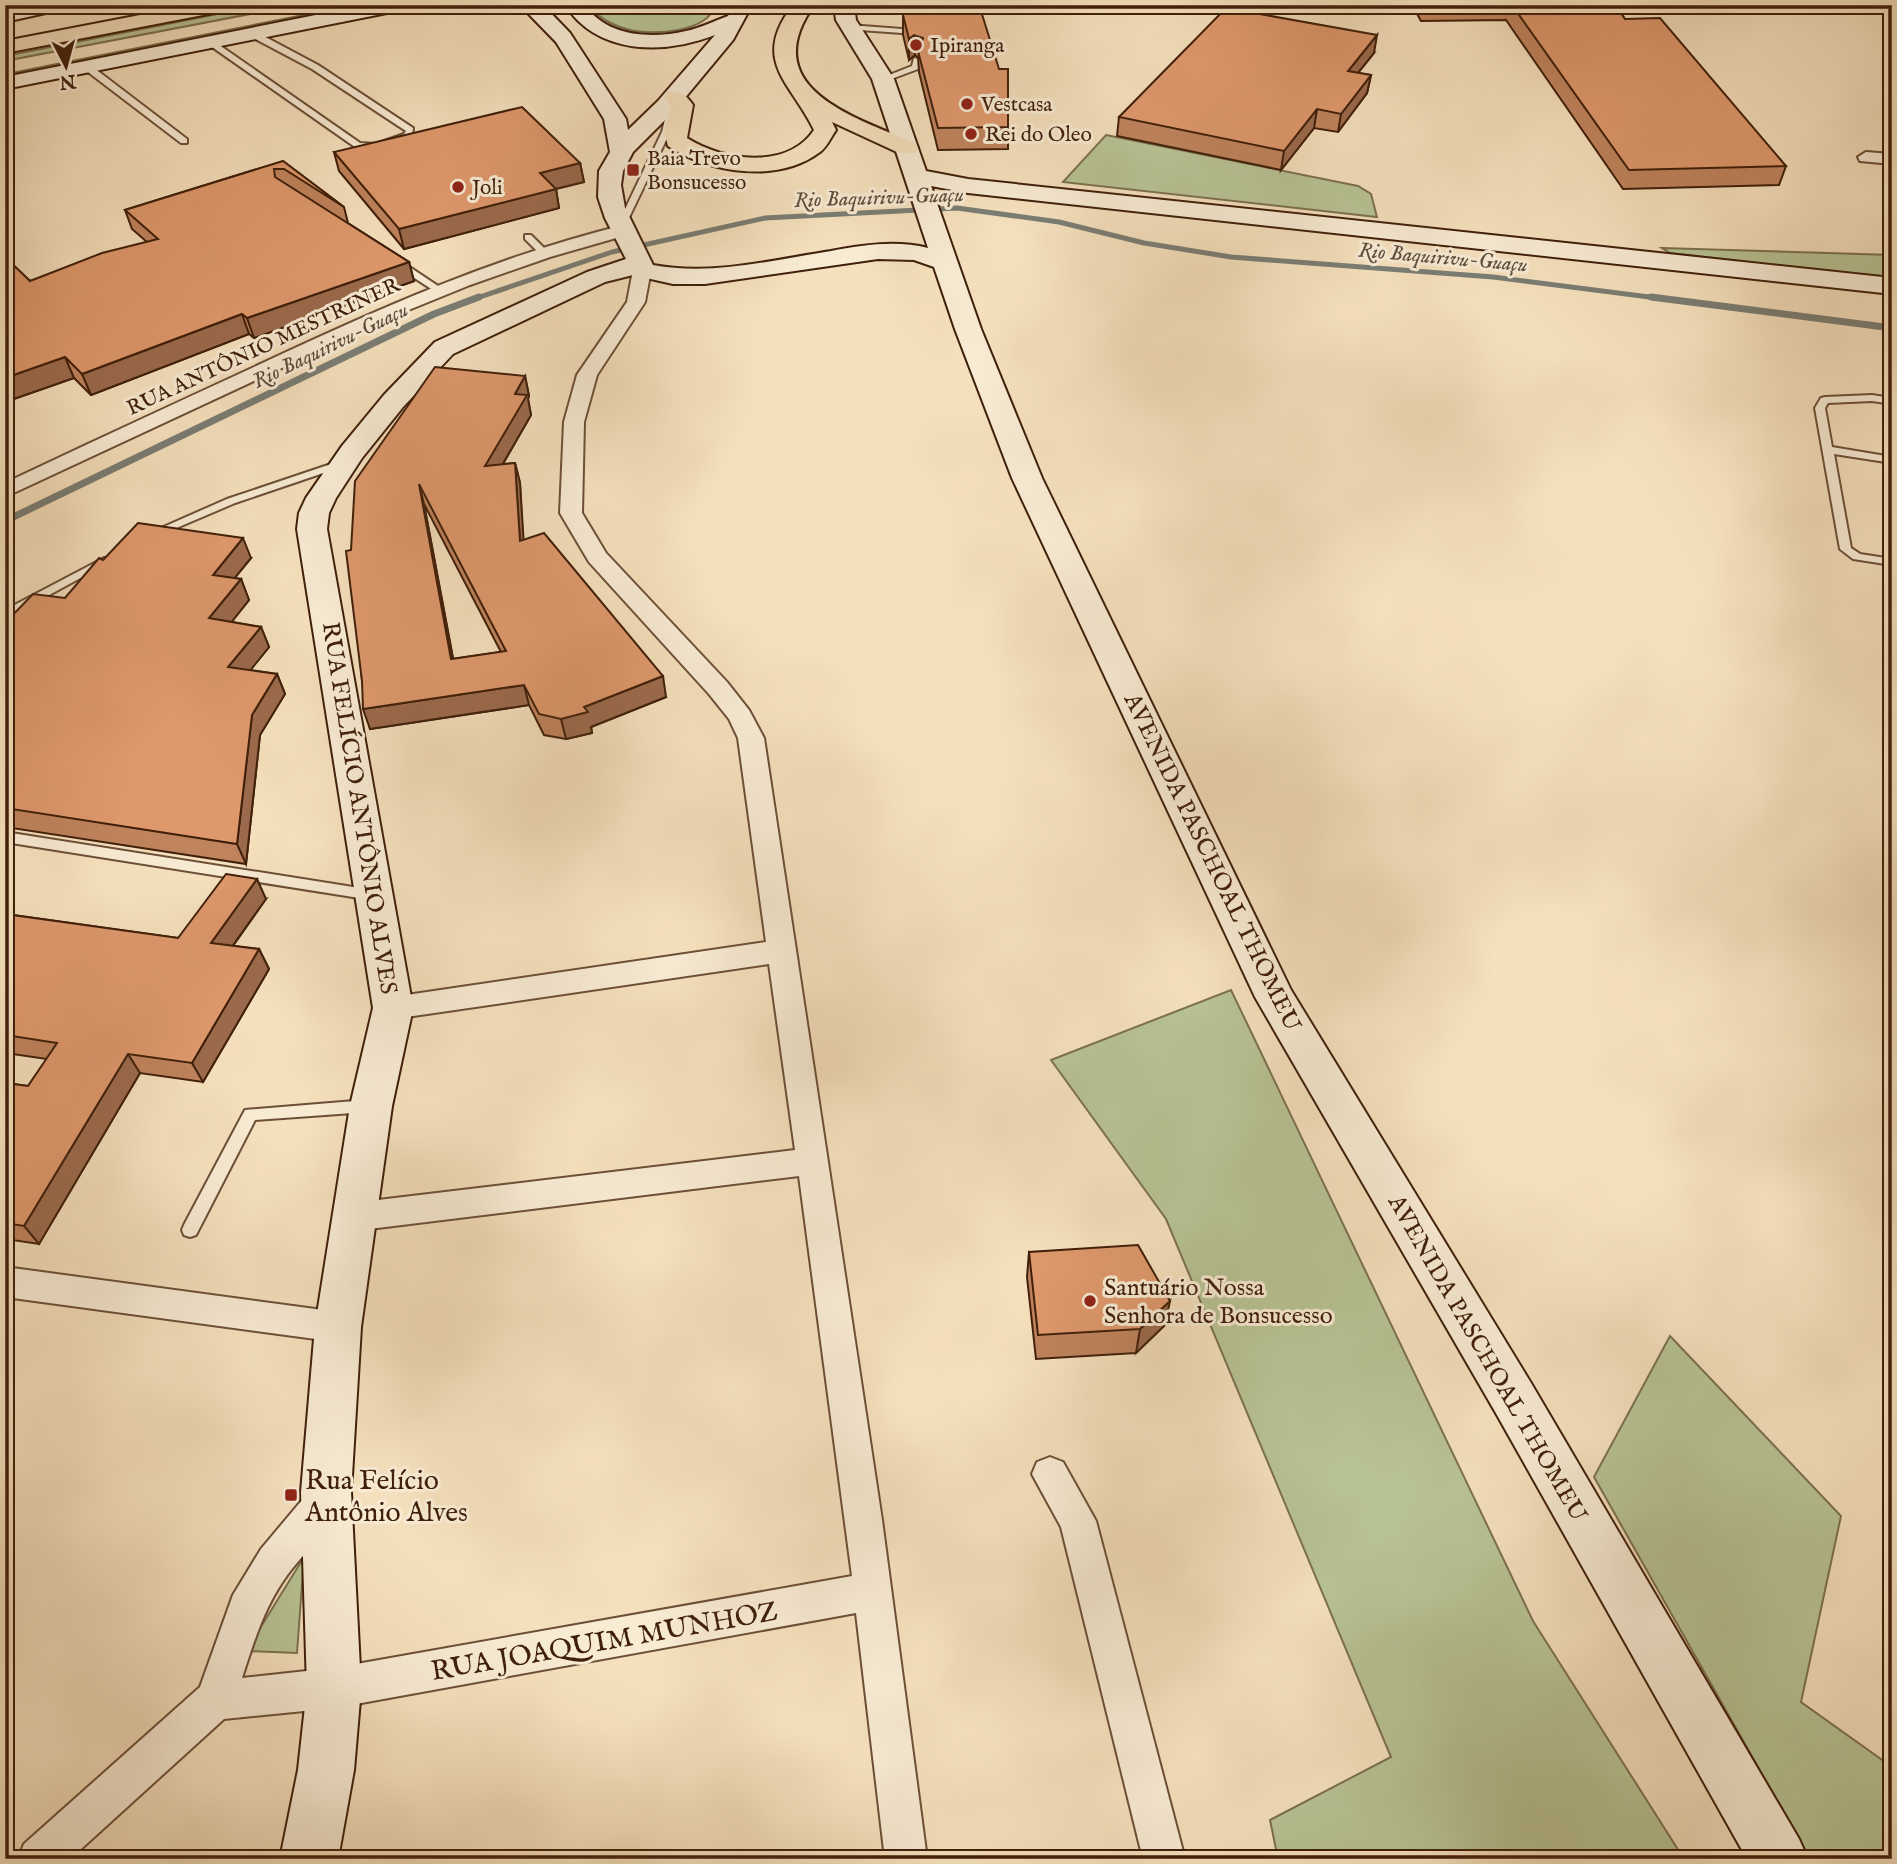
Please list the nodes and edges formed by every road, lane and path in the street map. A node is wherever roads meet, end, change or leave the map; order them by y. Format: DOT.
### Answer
graph roads {
  1 [pos="57,5"];
  2 [pos="163,5"];
  3 [pos="224,5"];
  4 [pos="332,5"];
  5 [pos="397,5"];
  6 [pos="530,5"];
  7 [pos="575,5"];
  8 [pos="804,5"];
  9 [pos="844,5"];
  10 [pos="78,12"];
  11 [pos="740,13"];
  12 [pos="5,16"];
  13 [pos="5,25"];
  14 [pos="849,27"];
  15 [pos="902,31"];
  16 [pos="253,34"];
  17 [pos="5,35"];
  18 [pos="209,43"];
  19 [pos="5,47"];
  20 [pos="87,60"];
  21 [pos="917,60"];
  22 [pos="5,68"];
  23 [pos="5,74"];
  24 [pos="883,79"];
  25 [pos="5,83"];
  26 [pos="675,97"];
  27 [pos="808,98"];
  28 [pos="184,141"];
  29 [pos="907,148"];
  30 [pos="621,152"];
  31 [pos="1866,157"];
  32 [pos="1892,159"];
  33 [pos="928,213"];
  34 [pos="528,237"];
  35 [pos="633,248"];
  36 [pos="544,253"];
  37 [pos="863,254"];
  38 [pos="384,255"];
  39 [pos="696,278"];
  40 [pos="1892,286"];
  41 [pos="439,290"];
  42 [pos="636,302"];
  43 [pos="1892,401"];
  44 [pos="1829,450"];
  45 [pos="1892,460"];
  46 [pos="347,461"];
  47 [pos="5,491"];
  48 [pos="142,540"];
  49 [pos="120,552"];
  50 [pos="1892,562"];
  51 [pos="5,615"];
  52 [pos="5,837"];
  53 [pos="376,896"];
  54 [pos="781,951"];
  55 [pos="393,1007"];
  56 [pos="372,1105"];
  57 [pos="813,1161"];
  58 [pos="353,1217"];
  59 [pos="190,1230"];
  60 [pos="5,1282"];
  61 [pos="338,1327"];
  62 [pos="1050,1474"];
  63 [pos="326,1500"];
  64 [pos="873,1591"];
  65 [pos="334,1688"];
  66 [pos="215,1700"];
  67 [pos="40,1859"];
  68 [pos="309,1859"];
  69 [pos="906,1859"];
  70 [pos="1164,1859"];
  71 [pos="1779,1859"];
  1 -- 12 [label="main road"];
  2 -- 17 [label="highway"];
  3 -- 19 [label="highway"];
  4 -- 20 [label="main road"];
  5 -- 16 [label="main road"];
  6 -- 30 [label="main road"];
  7 -- 11 [label="main road"];
  8 -- 27 [label="highway"];
  9 -- 14 [label="main road, AVENIDA PASCHOAL THOMEU"];
  10 -- 13 [label="highway"];
  11 -- 26 [label="main road"];
  14 -- 15 [label="lane"];
  14 -- 24 [label="main road, AVENIDA PASCHOAL THOMEU"];
  16 -- 18 [label="main road"];
  16 -- 18 [label="lane"];
  18 -- 20 [label="main road"];
  20 -- 22 [label="main road"];
  20 -- 23 [label="main road"];
  20 -- 25 [label="main road"];
  20 -- 28 [label="lane"];
  21 -- 24 [label="lane"];
  24 -- 29 [label="main road, AVENIDA PASCHOAL THOMEU"];
  26 -- 27 [label="highway"];
  26 -- 30 [label="main road"];
  26 -- 35 [label="lane"];
  27 -- 29 [label="highway"];
  29 -- 33 [label="main road, AVENIDA PASCHOAL THOMEU"];
  30 -- 35 [label="main road"];
  31 -- 32 [label="street"];
  33 -- 37 [label="main road"];
  33 -- 37 [label="main road"];
  33 -- 40 [label="main road"];
  33 -- 71 [label="main road, AVENIDA PASCHOAL THOMEU"];
  34 -- 36 [label="lane"];
  35 -- 36 [label="street, RUA ANTÔNIO MESTRINER"];
  35 -- 39 [label="main road"];
  35 -- 42 [label="street"];
  35 -- 46 [label="main road, RUA FELÍCIO ANTÔNIO ALVES"];
  36 -- 41 [label="street, RUA ANTÔNIO MESTRINER"];
  37 -- 39 [label="main road"];
  38 -- 41 [label="lane"];
  39 -- 42 [label="main road"];
  41 -- 47 [label="street, RUA ANTÔNIO MESTRINER"];
  42 -- 54 [label="street"];
  43 -- 44 [label="lane"];
  44 -- 45 [label="lane"];
  44 -- 50 [label="lane"];
  46 -- 48 [label="lane"];
  46 -- 53 [label="main road, RUA FELÍCIO ANTÔNIO ALVES"];
  49 -- 51 [label="lane"];
  52 -- 53 [label="lane"];
  53 -- 55 [label="main road, RUA FELÍCIO ANTÔNIO ALVES"];
  54 -- 55 [label="street"];
  54 -- 57 [label="street"];
  55 -- 56 [label="main road, RUA FELÍCIO ANTÔNIO ALVES"];
  56 -- 58 [label="main road, RUA FELÍCIO ANTÔNIO ALVES"];
  56 -- 59 [label="lane"];
  57 -- 58 [label="street"];
  57 -- 64 [label="street"];
  58 -- 61 [label="main road, RUA FELÍCIO ANTÔNIO ALVES"];
  60 -- 61 [label="street"];
  61 -- 63 [label="main road, RUA FELÍCIO ANTÔNIO ALVES"];
  62 -- 70 [label="street"];
  63 -- 65 [label="main road, RUA FELÍCIO ANTÔNIO ALVES"];
  63 -- 66 [label="street"];
  64 -- 65 [label="street, RUA JOAQUIM MUNHOZ"];
  64 -- 69 [label="street"];
  65 -- 66 [label="street, RUA JOAQUIM MUNHOZ"];
  65 -- 68 [label="main road, RUA FELÍCIO ANTÔNIO ALVES"];
  66 -- 67 [label="street"];
}
